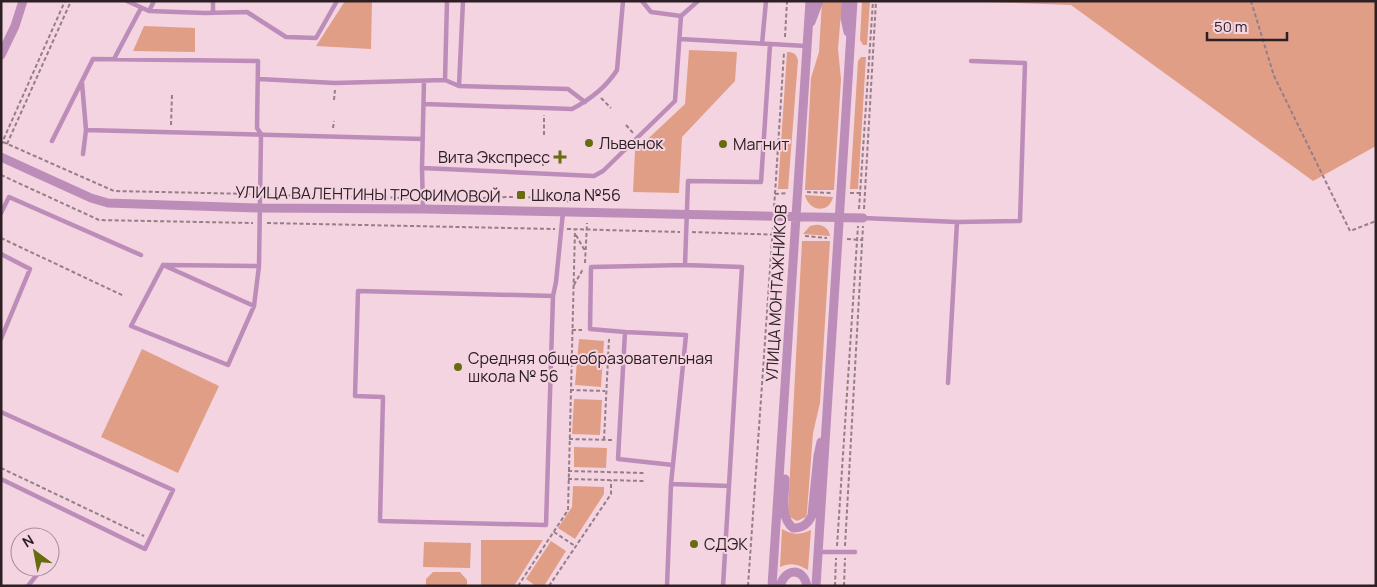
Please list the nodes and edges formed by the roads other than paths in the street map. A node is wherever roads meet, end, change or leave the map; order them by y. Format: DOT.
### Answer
graph roads {
  1 [pos="23,1"];
  2 [pos="127,1"];
  3 [pos="154,1"];
  4 [pos="213,1"];
  5 [pos="337,1"];
  6 [pos="446,1"];
  7 [pos="463,1"];
  8 [pos="623,1"];
  9 [pos="642,1"];
  10 [pos="698,1"];
  11 [pos="766,1"];
  12 [pos="810,1"];
  13 [pos="819,1"];
  14 [pos="846,1"];
  15 [pos="853,1"];
  16 [pos="141,8"];
  17 [pos="149,11"];
  18 [pos="213,13"];
  19 [pos="681,16"];
  20 [pos="808,30"];
  21 [pos="680,39"];
  22 [pos="850,42"];
  23 [pos="762,44"];
  24 [pos="770,45"];
  25 [pos="806,46"];
  26 [pos="1,55"];
  27 [pos="114,59"];
  28 [pos="971,61"];
  29 [pos="258,79"];
  30 [pos="444,80"];
  31 [pos="82,81"];
  32 [pos="424,81"];
  33 [pos="459,86"];
  34 [pos="585,102"];
  35 [pos="424,104"];
  36 [pos="86,130"];
  37 [pos="261,134"];
  38 [pos="423,139"];
  39 [pos="52,141"];
  40 [pos="83,154"];
  41 [pos="1,157"];
  42 [pos="422,168"];
  43 [pos="259,208"];
  44 [pos="423,209"];
  45 [pos="563,212"];
  46 [pos="1,213"];
  47 [pos="686,214"];
  48 [pos="795,216"];
  49 [pos="840,218"];
  50 [pos="861,218"];
  51 [pos="957,222"];
  52 [pos="1,254"];
  53 [pos="141,255"];
  54 [pos="163,265"];
  55 [pos="685,265"];
  56 [pos="259,266"];
  57 [pos="553,296"];
  58 [pos="254,306"];
  59 [pos="625,332"];
  60 [pos="1,339"];
  61 [pos="948,383"];
  62 [pos="1,412"];
  63 [pos="827,422"];
  64 [pos="782,444"];
  65 [pos="672,465"];
  66 [pos="1,479"];
  67 [pos="671,484"];
  68 [pos="729,486"];
  69 [pos="818,552"];
  70 [pos="854,552"];
  71 [pos="666,586"];
  72 [pos="723,586"];
  73 [pos="772,586"];
  74 [pos="780,586"];
  75 [pos="807,586"];
  76 [pos="816,586"];
  1 -- 26 [label="street"];
  2 -- 16 [label="lane"];
  3 -- 17 [label="lane"];
  4 -- 18 [label="lane"];
  5 -- 18 [label="lane"];
  6 -- 30 [label="lane"];
  7 -- 33 [label="lane"];
  8 -- 34 [label="lane"];
  9 -- 19 [label="lane"];
  10 -- 19 [label="lane"];
  11 -- 23 [label="lane"];
  12 -- 20 [label="street, УЛИЦА МОНТАЖНИКОВ"];
  13 -- 20 [label="street"];
  14 -- 22 [label="street"];
  15 -- 22 [label="street"];
  16 -- 17 [label="lane"];
  16 -- 27 [label="lane"];
  17 -- 18 [label="lane"];
  19 -- 21 [label="lane"];
  20 -- 25 [label="street, УЛИЦА МОНТАЖНИКОВ"];
  21 -- 23 [label="lane"];
  21 -- 42 [label="lane"];
  22 -- 49 [label="street"];
  23 -- 24 [label="lane"];
  24 -- 25 [label="lane"];
  24 -- 47 [label="lane"];
  25 -- 48 [label="street, УЛИЦА МОНТАЖНИКОВ"];
  27 -- 29 [label="lane"];
  27 -- 31 [label="lane"];
  28 -- 51 [label="lane"];
  29 -- 32 [label="lane"];
  29 -- 37 [label="lane"];
  30 -- 32 [label="lane"];
  30 -- 33 [label="lane"];
  31 -- 36 [label="lane"];
  31 -- 39 [label="lane"];
  32 -- 35 [label="lane"];
  33 -- 34 [label="lane"];
  34 -- 35 [label="lane"];
  35 -- 38 [label="lane"];
  36 -- 37 [label="lane"];
  36 -- 40 [label="lane"];
  37 -- 38 [label="lane"];
  37 -- 43 [label="lane"];
  38 -- 42 [label="lane"];
  41 -- 43 [label="street, УЛИЦА ВАЛЕНТИНЫ ТРОФИМОВОЙ"];
  42 -- 44 [label="lane"];
  43 -- 44 [label="street, УЛИЦА ВАЛЕНТИНЫ ТРОФИМОВОЙ"];
  43 -- 56 [label="lane"];
  44 -- 45 [label="street, УЛИЦА ВАЛЕНТИНЫ ТРОФИМОВОЙ"];
  45 -- 47 [label="street, УЛИЦА ВАЛЕНТИНЫ ТРОФИМОВОЙ"];
  45 -- 57 [label="lane"];
  46 -- 53 [label="lane"];
  47 -- 48 [label="street, УЛИЦА ВАЛЕНТИНЫ ТРОФИМОВОЙ"];
  47 -- 55 [label="lane"];
  48 -- 49 [label="street, УЛИЦА ВАЛЕНТИНЫ ТРОФИМОВОЙ"];
  48 -- 64 [label="street, УЛИЦА МОНТАЖНИКОВ"];
  49 -- 50 [label="street, УЛИЦА ВАЛЕНТИНЫ ТРОФИМОВОЙ"];
  49 -- 63 [label="street"];
  50 -- 51 [label="lane"];
  51 -- 61 [label="lane"];
  52 -- 60 [label="lane"];
  54 -- 56 [label="lane"];
  54 -- 58 [label="lane"];
  54 -- 58 [label="lane"];
  55 -- 59 [label="lane"];
  55 -- 68 [label="lane"];
  56 -- 58 [label="lane"];
  57 -- 57 [label="lane"];
  59 -- 65 [label="lane"];
  59 -- 65 [label="lane"];
  62 -- 66 [label="lane"];
  63 -- 64 [label="street"];
  63 -- 69 [label="street"];
  64 -- 73 [label="street, УЛИЦА МОНТАЖНИКОВ"];
  65 -- 67 [label="lane"];
  67 -- 68 [label="lane"];
  67 -- 71 [label="lane"];
  68 -- 72 [label="lane"];
  69 -- 70 [label="lane"];
  69 -- 76 [label="street"];
  74 -- 75 [label="street"];
}
